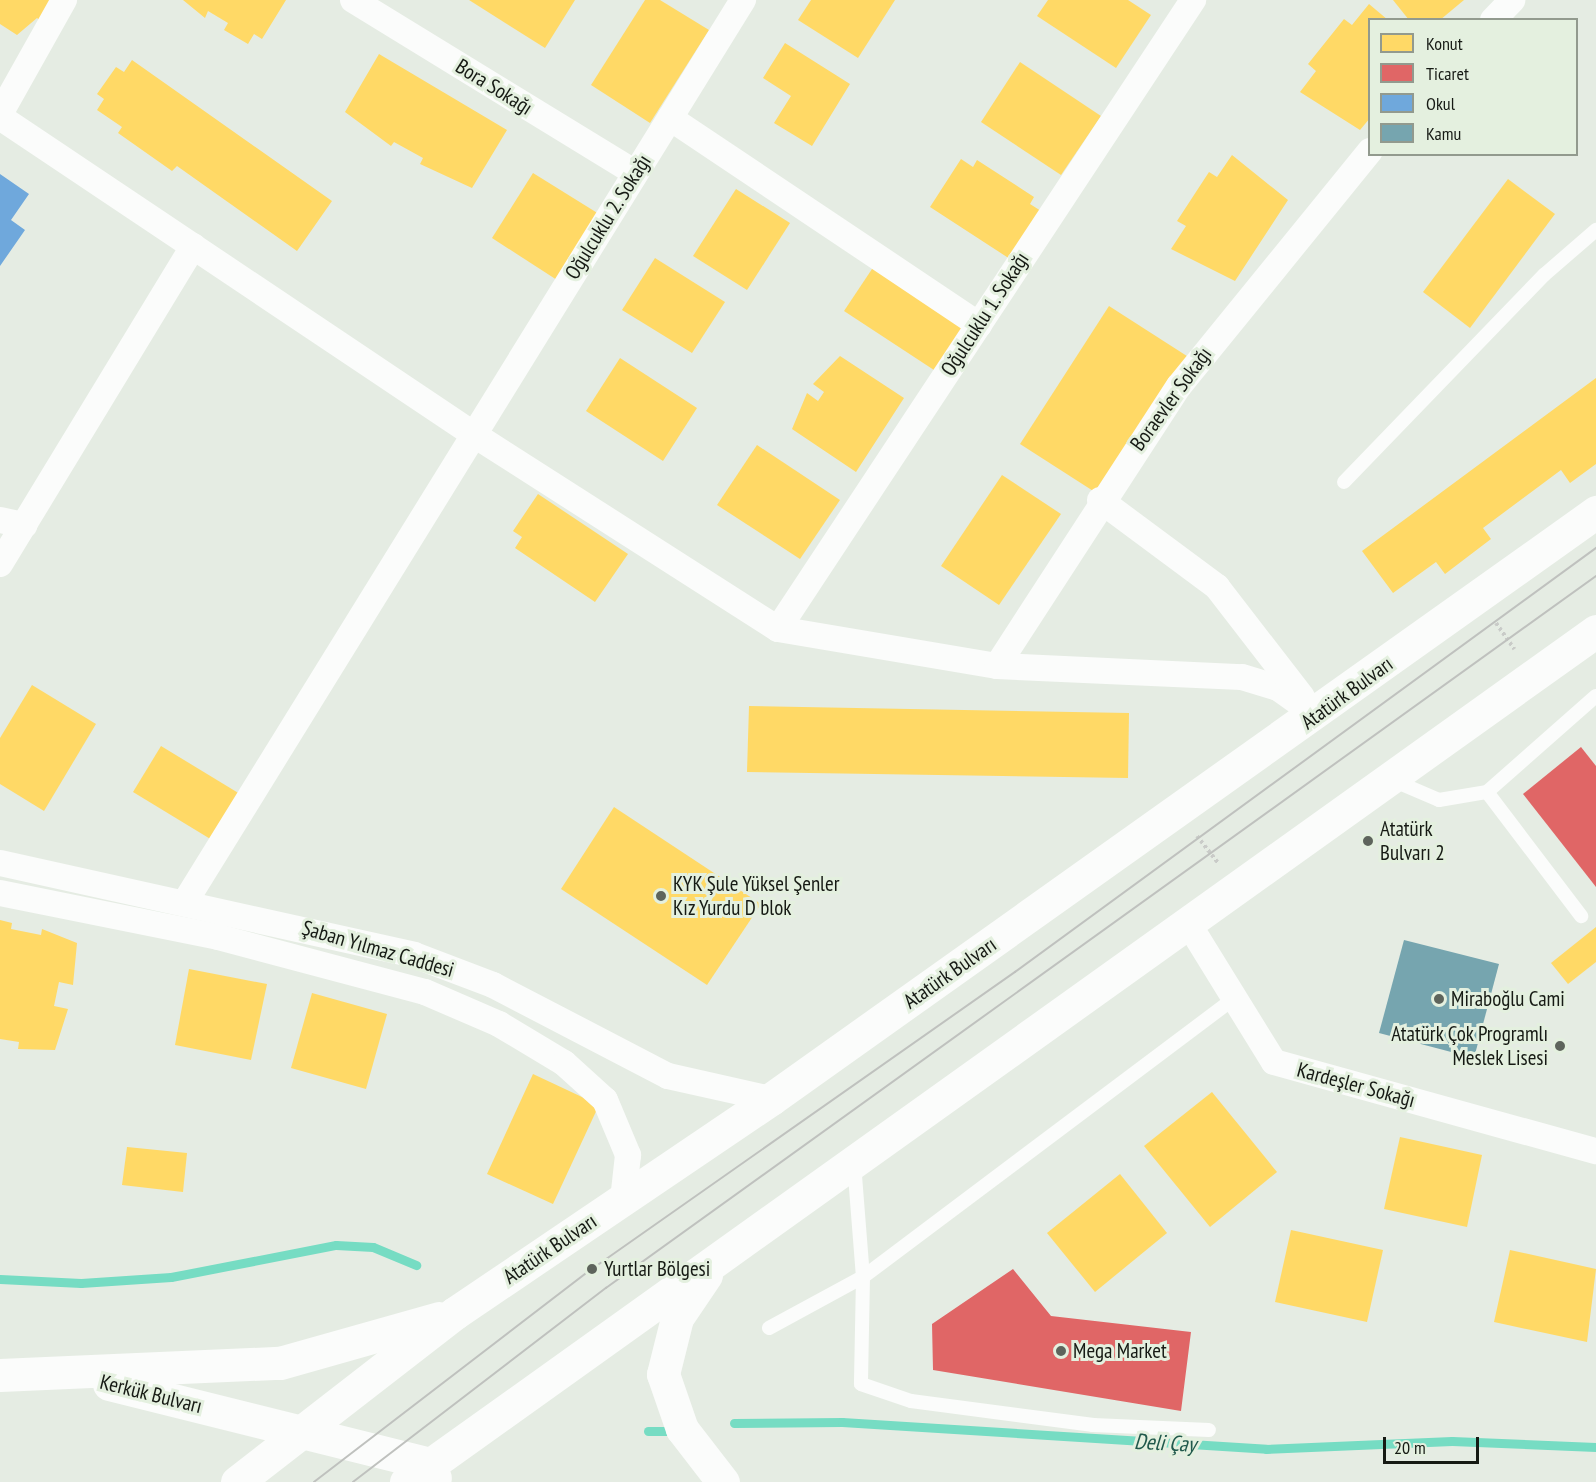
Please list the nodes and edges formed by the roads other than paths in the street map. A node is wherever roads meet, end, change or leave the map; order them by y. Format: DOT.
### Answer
graph roads {
  1 [pos="64,0"];
  2 [pos="353,0"];
  3 [pos="743,0"];
  4 [pos="1193,0"];
  5 [pos="1512,0"];
  6 [pos="1494,18"];
  7 [pos="0,116"];
  8 [pos="670,118"];
  9 [pos="1368,152"];
  10 [pos="635,173"];
  11 [pos="1596,230"];
  12 [pos="193,246"];
  13 [pos="979,325"];
  14 [pos="473,434"];
  15 [pos="1344,483"];
  16 [pos="1100,500"];
  17 [pos="1596,512"];
  18 [pos="12,523"];
  19 [pos="0,564"];
  20 [pos="778,629"];
  21 [pos="1594,634"];
  22 [pos="997,666"];
  23 [pos="1596,696"];
  24 [pos="1317,715"];
  25 [pos="1389,778"];
  26 [pos="1487,792"];
  27 [pos="0,863"];
  28 [pos="0,893"];
  29 [pos="185,902"];
  30 [pos="1581,916"];
  31 [pos="1188,923"];
  32 [pos="1234,998"];
  33 [pos="771,1099"];
  34 [pos="1596,1150"];
  35 [pos="854,1161"];
  36 [pos="623,1200"];
  37 [pos="718,1257"];
  38 [pos="863,1277"];
  39 [pos="455,1313"];
  40 [pos="769,1329"];
  41 [pos="0,1356"];
  42 [pos="0,1375"];
  43 [pos="75,1376"];
  44 [pos="1209,1430"];
  45 [pos="303,1431"];
  46 [pos="424,1476"];
  47 [pos="237,1482"];
  48 [pos="723,1482"];
  1 -- 7 [label="street"];
  2 -- 10 [label="street, Bora Sokağı"];
  3 -- 8 [label="street, Oğulcuklu 2. Sokağı"];
  4 -- 13 [label="street, Oğulcuklu 1. Sokağı"];
  5 -- 6 [label="street"];
  7 -- 12 [label="street"];
  8 -- 10 [label="street, Oğulcuklu 2. Sokağı"];
  8 -- 13 [label="street"];
  9 -- 16 [label="street, Boraevler Sokağı"];
  10 -- 14 [label="street, Oğulcuklu 2. Sokağı"];
  11 -- 15 [label="lane"];
  12 -- 14 [label="street"];
  12 -- 18 [label="street"];
  13 -- 20 [label="street, Oğulcuklu 1. Sokağı"];
  14 -- 20 [label="street"];
  14 -- 29 [label="street, Oğulcuklu 2. Sokağı"];
  16 -- 22 [label="street, Boraevler Sokağı"];
  16 -- 24 [label="street"];
  17 -- 24 [label="main road, Atatürk Bulvarı"];
  18 -- 19 [label="street"];
  20 -- 22 [label="street"];
  21 -- 25 [label="main road"];
  22 -- 24 [label="street"];
  23 -- 26 [label="lane"];
  24 -- 33 [label="main road, Atatürk Bulvarı"];
  25 -- 26 [label="lane"];
  25 -- 31 [label="main road"];
  26 -- 30 [label="lane"];
  27 -- 29 [label="street, Şaban Yılmaz Caddesi"];
  28 -- 36 [label="street, Şaban Yılmaz Caddesi"];
  29 -- 33 [label="street, Şaban Yılmaz Caddesi"];
  31 -- 32 [label="street, Kardeşler Sokağı"];
  31 -- 35 [label="main road"];
  32 -- 34 [label="street, Kardeşler Sokağı"];
  32 -- 38 [label="lane"];
  33 -- 36 [label="main road, Atatürk Bulvarı"];
  35 -- 37 [label="main road"];
  35 -- 38 [label="lane"];
  36 -- 39 [label="main road, Atatürk Bulvarı"];
  37 -- 46 [label="main road"];
  37 -- 48 [label="main road"];
  38 -- 40 [label="lane"];
  38 -- 44 [label="lane"];
  39 -- 43 [label="main road"];
  39 -- 45 [label="main road, Atatürk Bulvarı"];
  41 -- 43 [label="main road, Kerkük Bulvarı"];
  42 -- 43 [label="main road"];
  43 -- 45 [label="main road, Kerkük Bulvarı"];
  45 -- 46 [label="main road, Kerkük Bulvarı"];
  45 -- 47 [label="main road, Atatürk Bulvarı"];
}
